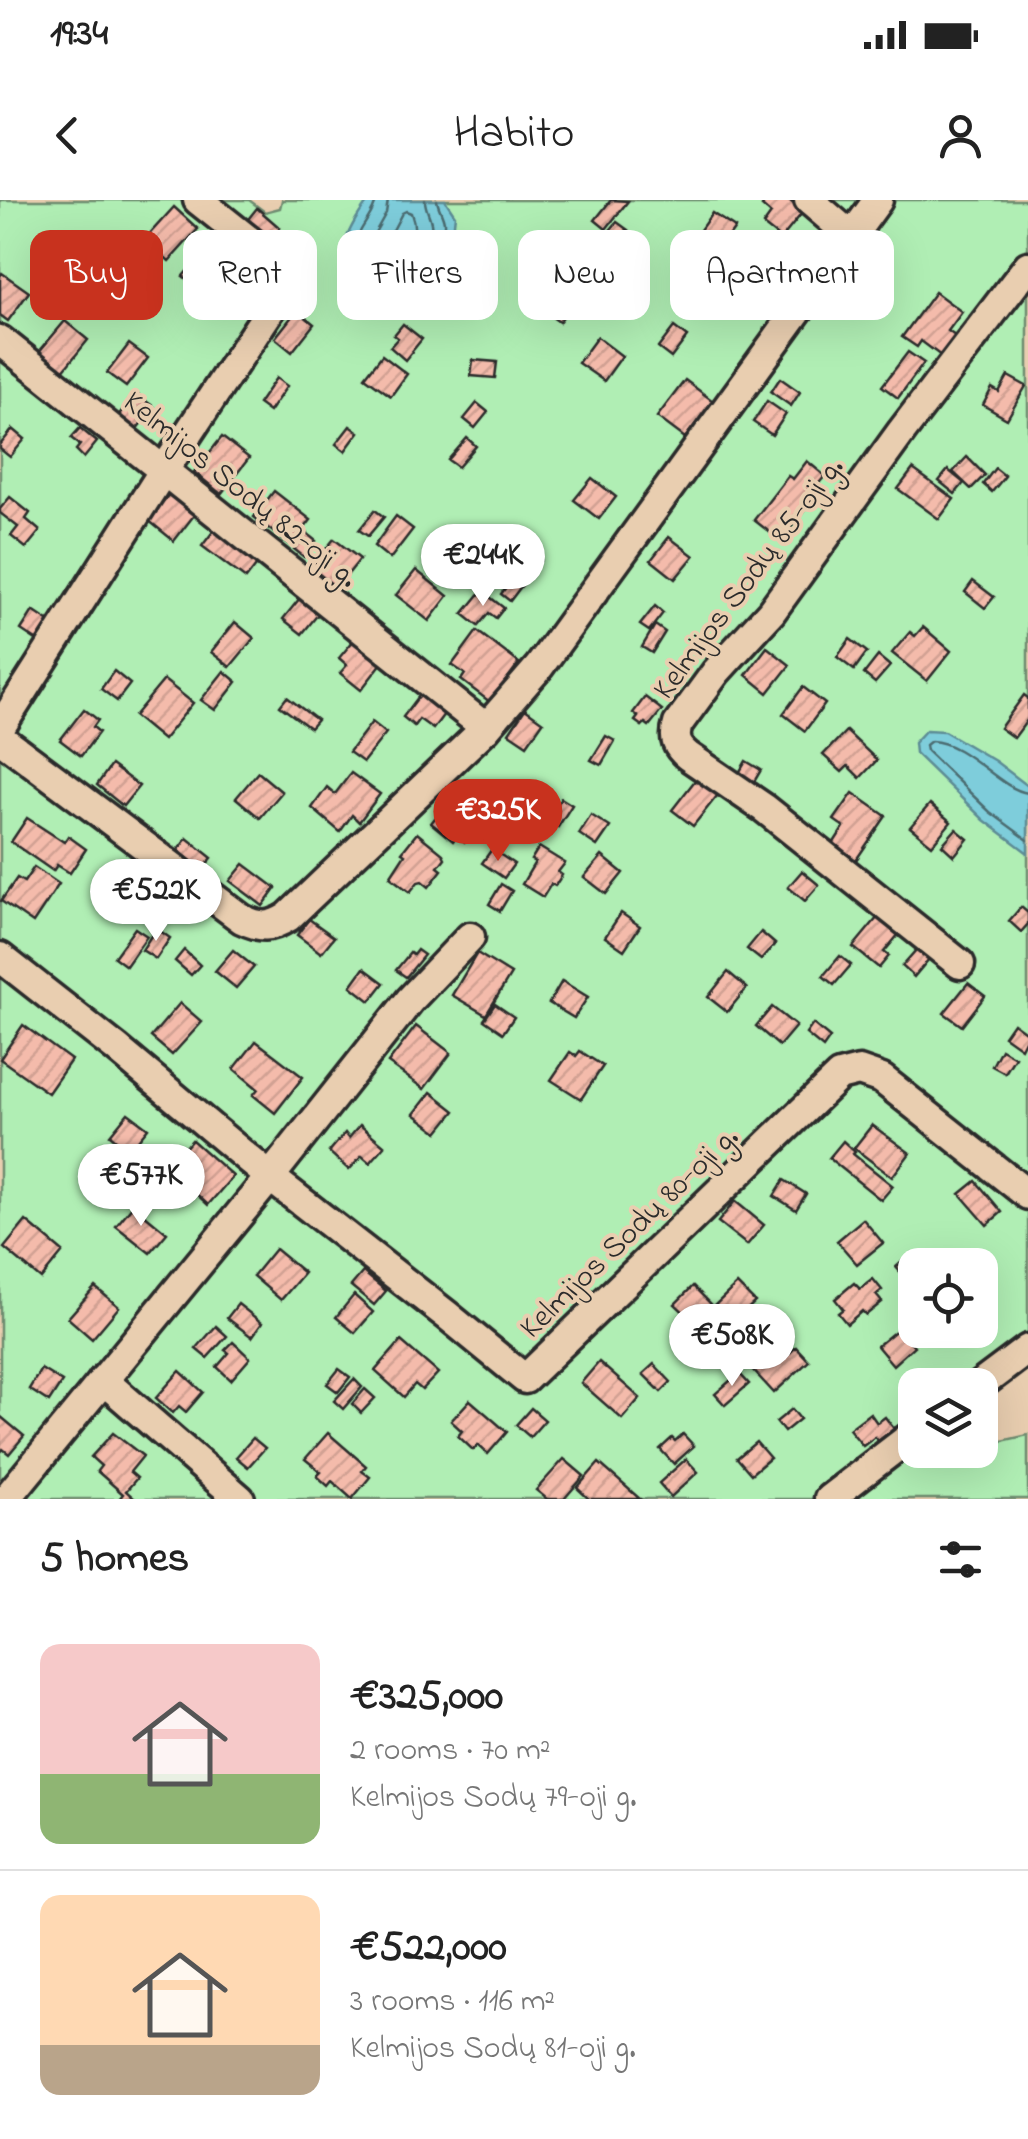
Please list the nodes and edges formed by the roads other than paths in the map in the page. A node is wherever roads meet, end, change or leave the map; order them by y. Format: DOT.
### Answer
graph roads {
  1 [pos="198,200"];
  2 [pos="810,200"];
  3 [pos="878,200"];
  4 [pos="844,230"];
  5 [pos="856,230"];
  6 [pos="1028,266"];
  7 [pos="791,320"];
  8 [pos="0,340"];
  9 [pos="164,470"];
  10 [pos="0,728"];
  11 [pos="486,728"];
  12 [pos="0,738"];
  13 [pos="470,937"];
  14 [pos="0,958"];
  15 [pos="960,964"];
  16 [pos="270,1177"];
  17 [pos="1028,1195"];
  18 [pos="1028,1349"];
  19 [pos="998,1372"];
  20 [pos="103,1380"];
  21 [pos="898,1446"];
  22 [pos="6,1499"];
  23 [pos="240,1499"];
  24 [pos="829,1499"];
  1 -- 9 [label="street"];
  2 -- 4 [label="street"];
  3 -- 5 [label="street"];
  6 -- 15 [label="street, Kelmijos Sodų 85-oji g."];
  7 -- 11 [label="street"];
  8 -- 9 [label="street, Kelmijos Sodų 82-oji g."];
  9 -- 10 [label="street"];
  9 -- 11 [label="street, Kelmijos Sodų 82-oji g."];
  11 -- 12 [label="street"];
  13 -- 16 [label="street"];
  14 -- 16 [label="street, Kelmijos Sodų 80-oji g."];
  16 -- 17 [label="street, Kelmijos Sodų 80-oji g."];
  16 -- 20 [label="street"];
  18 -- 19 [label="street"];
  20 -- 22 [label="street"];
  20 -- 23 [label="street"];
  21 -- 24 [label="street"];
}
